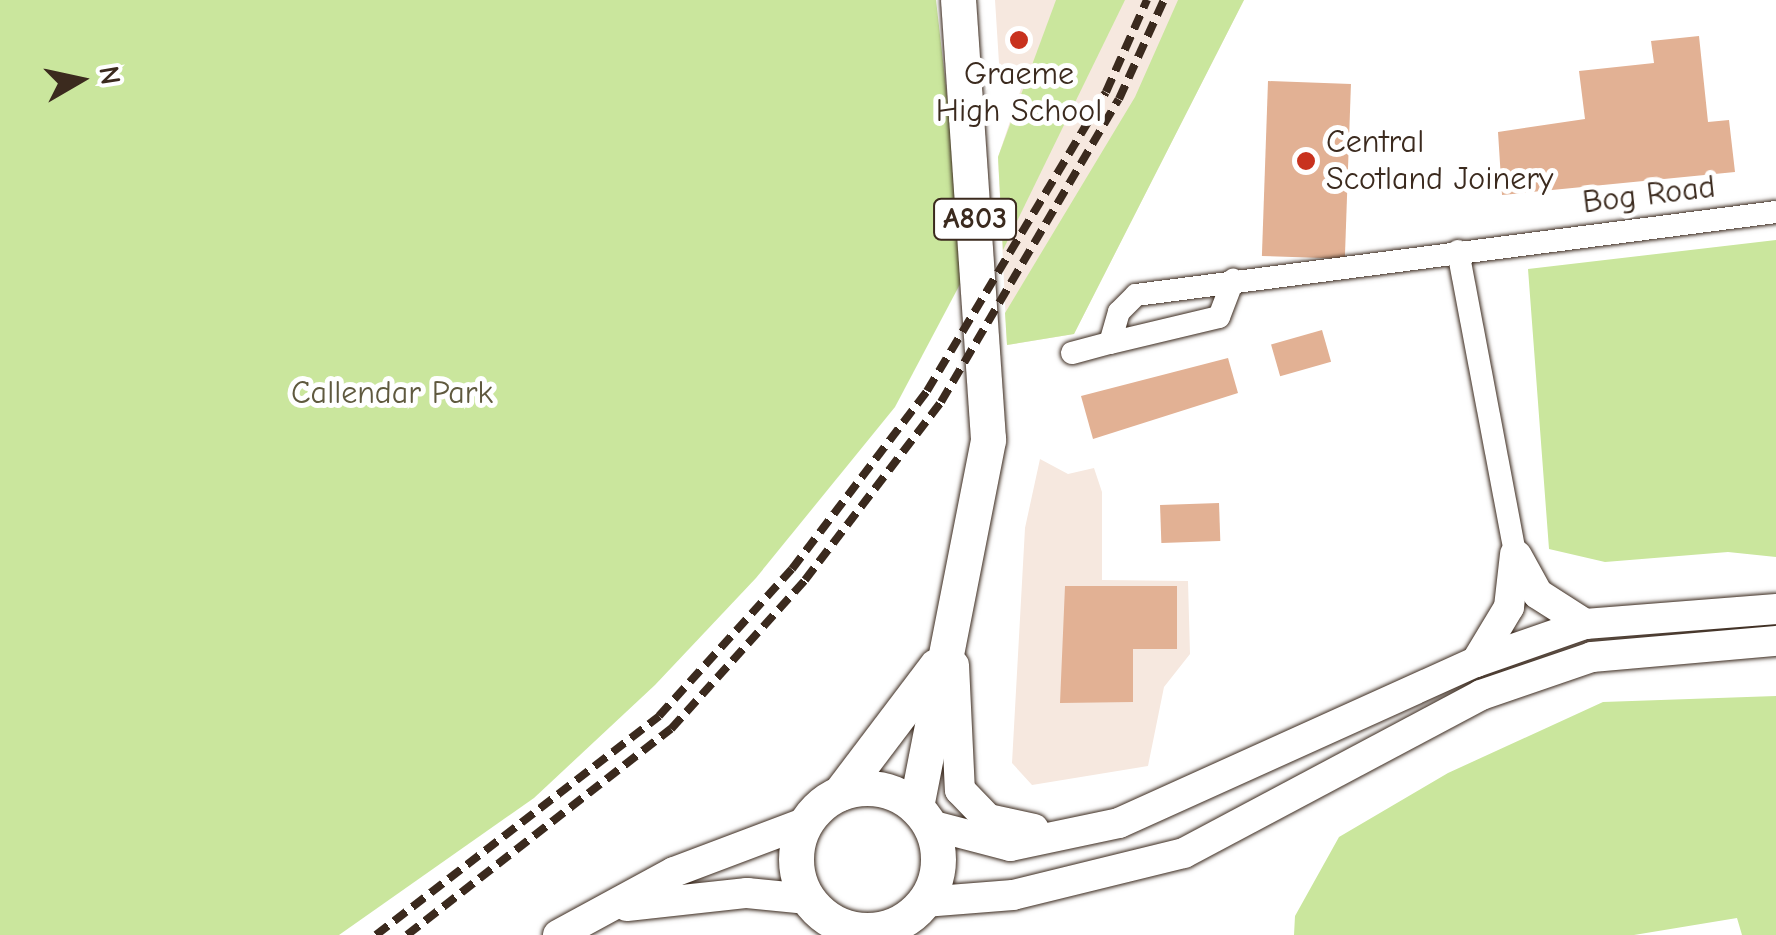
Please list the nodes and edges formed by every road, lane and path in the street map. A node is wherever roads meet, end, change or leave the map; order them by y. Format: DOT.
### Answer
graph roads {
  1 [pos="958,0"];
  2 [pos="1776,212"];
  3 [pos="1458,251"];
  4 [pos="1233,280"];
  5 [pos="1110,343"];
  6 [pos="1072,353"];
  7 [pos="1515,554"];
  8 [pos="957,607"];
  9 [pos="1776,609"];
  10 [pos="1585,624"];
  11 [pos="1776,642"];
  12 [pos="947,648"];
  13 [pos="1476,662"];
  14 [pos="840,793"];
  15 [pos="922,816"];
  16 [pos="806,822"];
  17 [pos="1017,838"];
  18 [pos="600,910"];
  19 [pos="825,917"];
  20 [pos="908,919"];
  21 [pos="558,935"];
  1 -- 8 [label="main road, A803"];
  2 -- 3 [label="street, Bog Road"];
  3 -- 4 [label="street, Bog Road"];
  3 -- 7 [label="street"];
  4 -- 5 [label="street"];
  4 -- 5 [label="street, Bog Road"];
  5 -- 6 [label="street"];
  7 -- 10 [label="main road"];
  7 -- 13 [label="main road"];
  8 -- 12 [label="main road, A803"];
  8 -- 17 [label="main road"];
  9 -- 10 [label="main road"];
  10 -- 13 [label="main road"];
  11 -- 20 [label="main road"];
  12 -- 14 [label="main road, A803"];
  12 -- 15 [label="main road, A803"];
  13 -- 17 [label="main road"];
  14 -- 15 [label="main road"];
  14 -- 16 [label="main road, A803"];
  15 -- 17 [label="main road"];
  15 -- 20 [label="main road, A803"];
  16 -- 18 [label="main road"];
  16 -- 19 [label="main road"];
  18 -- 19 [label="main road"];
  18 -- 21 [label="main road"];
  19 -- 20 [label="main road"];
}
